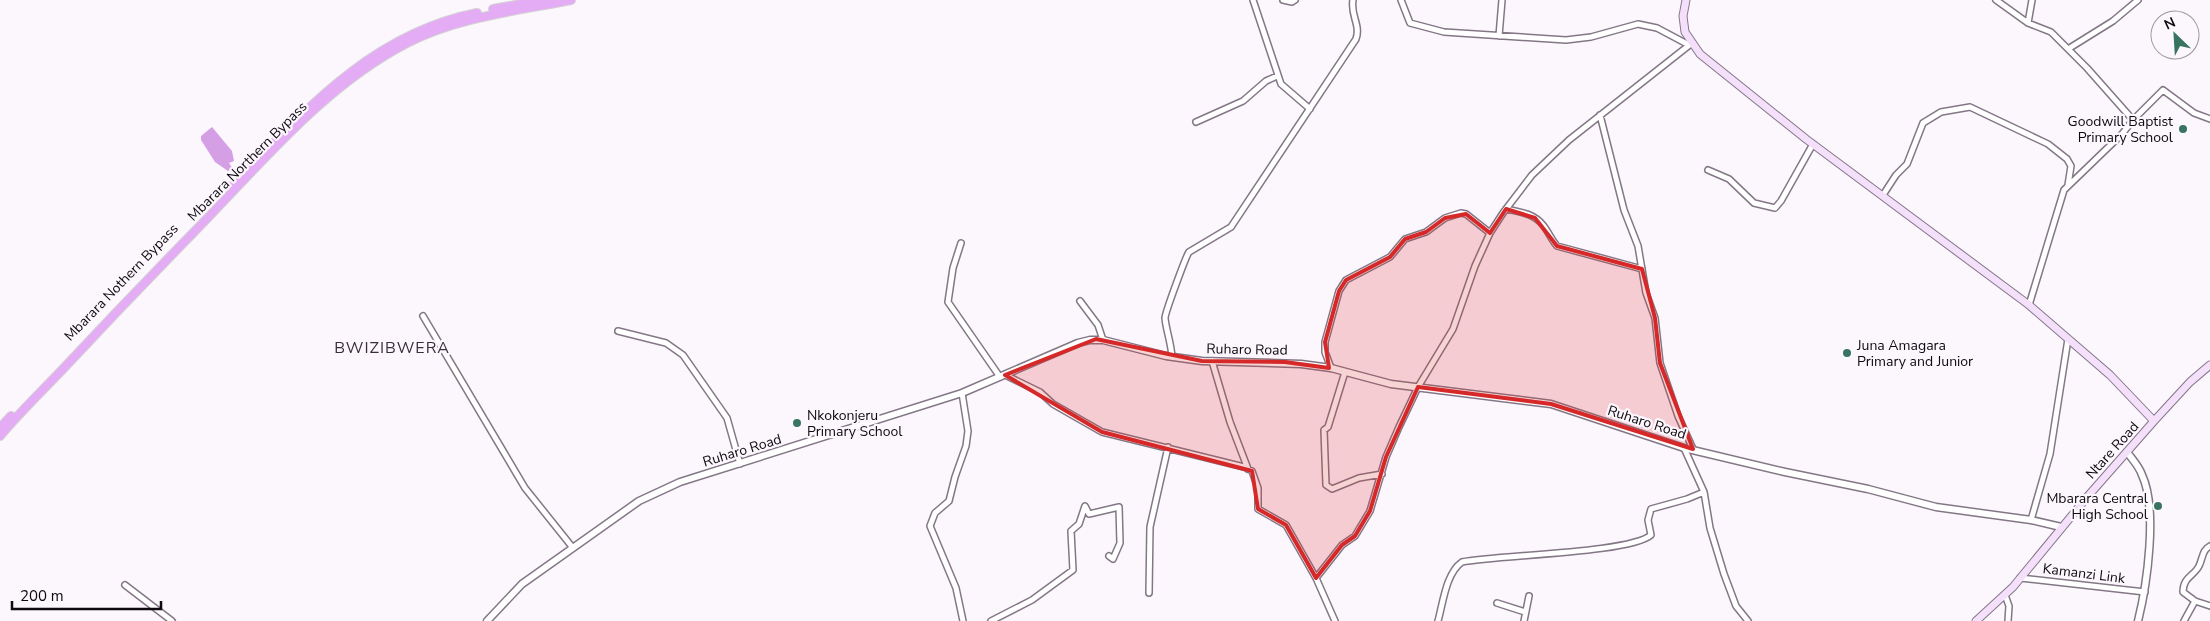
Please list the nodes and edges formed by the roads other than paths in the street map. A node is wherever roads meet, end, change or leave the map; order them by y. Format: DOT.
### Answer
graph roads {
  1 [pos="543,0"];
  2 [pos="571,0"];
  3 [pos="1254,0"];
  4 [pos="1283,0"];
  5 [pos="1296,0"];
  6 [pos="1353,0"];
  7 [pos="1401,0"];
  8 [pos="1502,0"];
  9 [pos="1686,0"];
  10 [pos="1996,0"];
  11 [pos="2032,0"];
  12 [pos="2138,0"];
  13 [pos="2028,23"];
  14 [pos="1500,36"];
  15 [pos="1691,44"];
  16 [pos="2068,50"];
  17 [pos="1277,76"];
  18 [pos="1310,109"];
  19 [pos="1600,115"];
  20 [pos="2210,119"];
  21 [pos="2132,120"];
  22 [pos="1196,122"];
  23 [pos="1813,144"];
  24 [pos="1708,170"];
  25 [pos="2068,185"];
  26 [pos="1883,195"];
  27 [pos="1506,209"];
  28 [pos="1490,233"];
  29 [pos="961,243"];
  30 [pos="1642,269"];
  31 [pos="1080,301"];
  32 [pos="2029,305"];
  33 [pos="423,316"];
  34 [pos="618,331"];
  35 [pos="2068,339"];
  36 [pos="1103,340"];
  37 [pos="1172,357"];
  38 [pos="1212,361"];
  39 [pos="2210,365"];
  40 [pos="1331,368"];
  41 [pos="1345,372"];
  42 [pos="1002,376"];
  43 [pos="1418,387"];
  44 [pos="962,393"];
  45 [pos="2154,421"];
  46 [pos="0,428"];
  47 [pos="0,436"];
  48 [pos="1168,447"];
  49 [pos="1684,448"];
  50 [pos="1693,449"];
  51 [pos="2127,452"];
  52 [pos="740,464"];
  53 [pos="1248,468"];
  54 [pos="1382,474"];
  55 [pos="1704,492"];
  56 [pos="2031,520"];
  57 [pos="2061,527"];
  58 [pos="2210,546"];
  59 [pos="573,548"];
  60 [pos="1109,556"];
  61 [pos="1316,578"];
  62 [pos="2020,578"];
  63 [pos="125,585"];
  64 [pos="2145,592"];
  65 [pos="1149,593"];
  66 [pos="2005,595"];
  67 [pos="1529,596"];
  68 [pos="2195,601"];
  69 [pos="1497,603"];
  70 [pos="2210,606"];
  71 [pos="1525,612"];
  72 [pos="964,620"];
  73 [pos="1333,620"];
  74 [pos="172,621"];
  75 [pos="487,621"];
  76 [pos="991,621"];
  77 [pos="1438,621"];
  78 [pos="1524,621"];
  79 [pos="1748,621"];
  80 [pos="1976,621"];
  81 [pos="2008,621"];
  82 [pos="2138,621"];
  83 [pos="2184,621"];
  1 -- 46 [label="highway, Mbarara Nothern Bypass"];
  2 -- 47 [label="highway, Mbarara Northern Bypass"];
  3 -- 17 [label="street"];
  4 -- 5 [label="street"];
  6 -- 18 [label="street"];
  7 -- 14 [label="street"];
  8 -- 14 [label="street"];
  9 -- 15 [label="main road"];
  10 -- 13 [label="street"];
  11 -- 13 [label="street"];
  12 -- 16 [label="street"];
  13 -- 16 [label="street"];
  14 -- 15 [label="street"];
  15 -- 19 [label="street"];
  15 -- 23 [label="main road"];
  16 -- 21 [label="street"];
  17 -- 18 [label="street"];
  17 -- 22 [label="street"];
  18 -- 37 [label="street"];
  19 -- 27 [label="street"];
  19 -- 30 [label="street"];
  20 -- 21 [label="street"];
  21 -- 25 [label="street"];
  23 -- 24 [label="street"];
  23 -- 26 [label="main road"];
  25 -- 26 [label="street"];
  25 -- 32 [label="street"];
  26 -- 32 [label="main road"];
  27 -- 28 [label="street"];
  27 -- 30 [label="street"];
  28 -- 40 [label="street"];
  28 -- 43 [label="street"];
  29 -- 42 [label="street"];
  30 -- 50 [label="street"];
  31 -- 36 [label="street"];
  32 -- 35 [label="main road"];
  33 -- 59 [label="street"];
  34 -- 52 [label="street"];
  35 -- 45 [label="main road"];
  35 -- 56 [label="street"];
  36 -- 37 [label="street, Ruharo Road"];
  36 -- 42 [label="street, Ruharo Road"];
  37 -- 38 [label="street, Ruharo Road"];
  38 -- 40 [label="street, Ruharo Road"];
  38 -- 53 [label="street"];
  39 -- 45 [label="main road, Ntare Road"];
  40 -- 41 [label="street, Ruharo Road"];
  41 -- 43 [label="street, Ruharo Road"];
  41 -- 54 [label="street"];
  42 -- 44 [label="street, Ruharo Road"];
  42 -- 48 [label="street"];
  43 -- 49 [label="street, Ruharo Road"];
  43 -- 54 [label="street"];
  44 -- 52 [label="street, Ruharo Road"];
  44 -- 72 [label="street"];
  45 -- 51 [label="main road, Ntare Road"];
  48 -- 53 [label="street"];
  48 -- 65 [label="street"];
  49 -- 50 [label="street, Ruharo Road"];
  49 -- 55 [label="street"];
  50 -- 56 [label="street, Ruharo Road"];
  51 -- 57 [label="main road, Ntare Road"];
  51 -- 64 [label="street"];
  52 -- 59 [label="street, Ruharo Road"];
  53 -- 61 [label="street"];
  54 -- 61 [label="street"];
  55 -- 77 [label="street"];
  55 -- 79 [label="street"];
  56 -- 57 [label="street, Ruharo Road"];
  57 -- 62 [label="main road, Ntare Road"];
  58 -- 68 [label="street"];
  59 -- 75 [label="street, Ruharo Road"];
  60 -- 76 [label="street"];
  61 -- 73 [label="street"];
  62 -- 64 [label="street, Kamanzi Link"];
  62 -- 66 [label="main road, Ntare Road"];
  63 -- 74 [label="street"];
  64 -- 82 [label="street"];
  66 -- 80 [label="main road, Ntare Road"];
  66 -- 81 [label="street"];
  67 -- 71 [label="street"];
  68 -- 70 [label="street"];
  68 -- 83 [label="street"];
  69 -- 71 [label="street"];
  71 -- 78 [label="street"];
}
